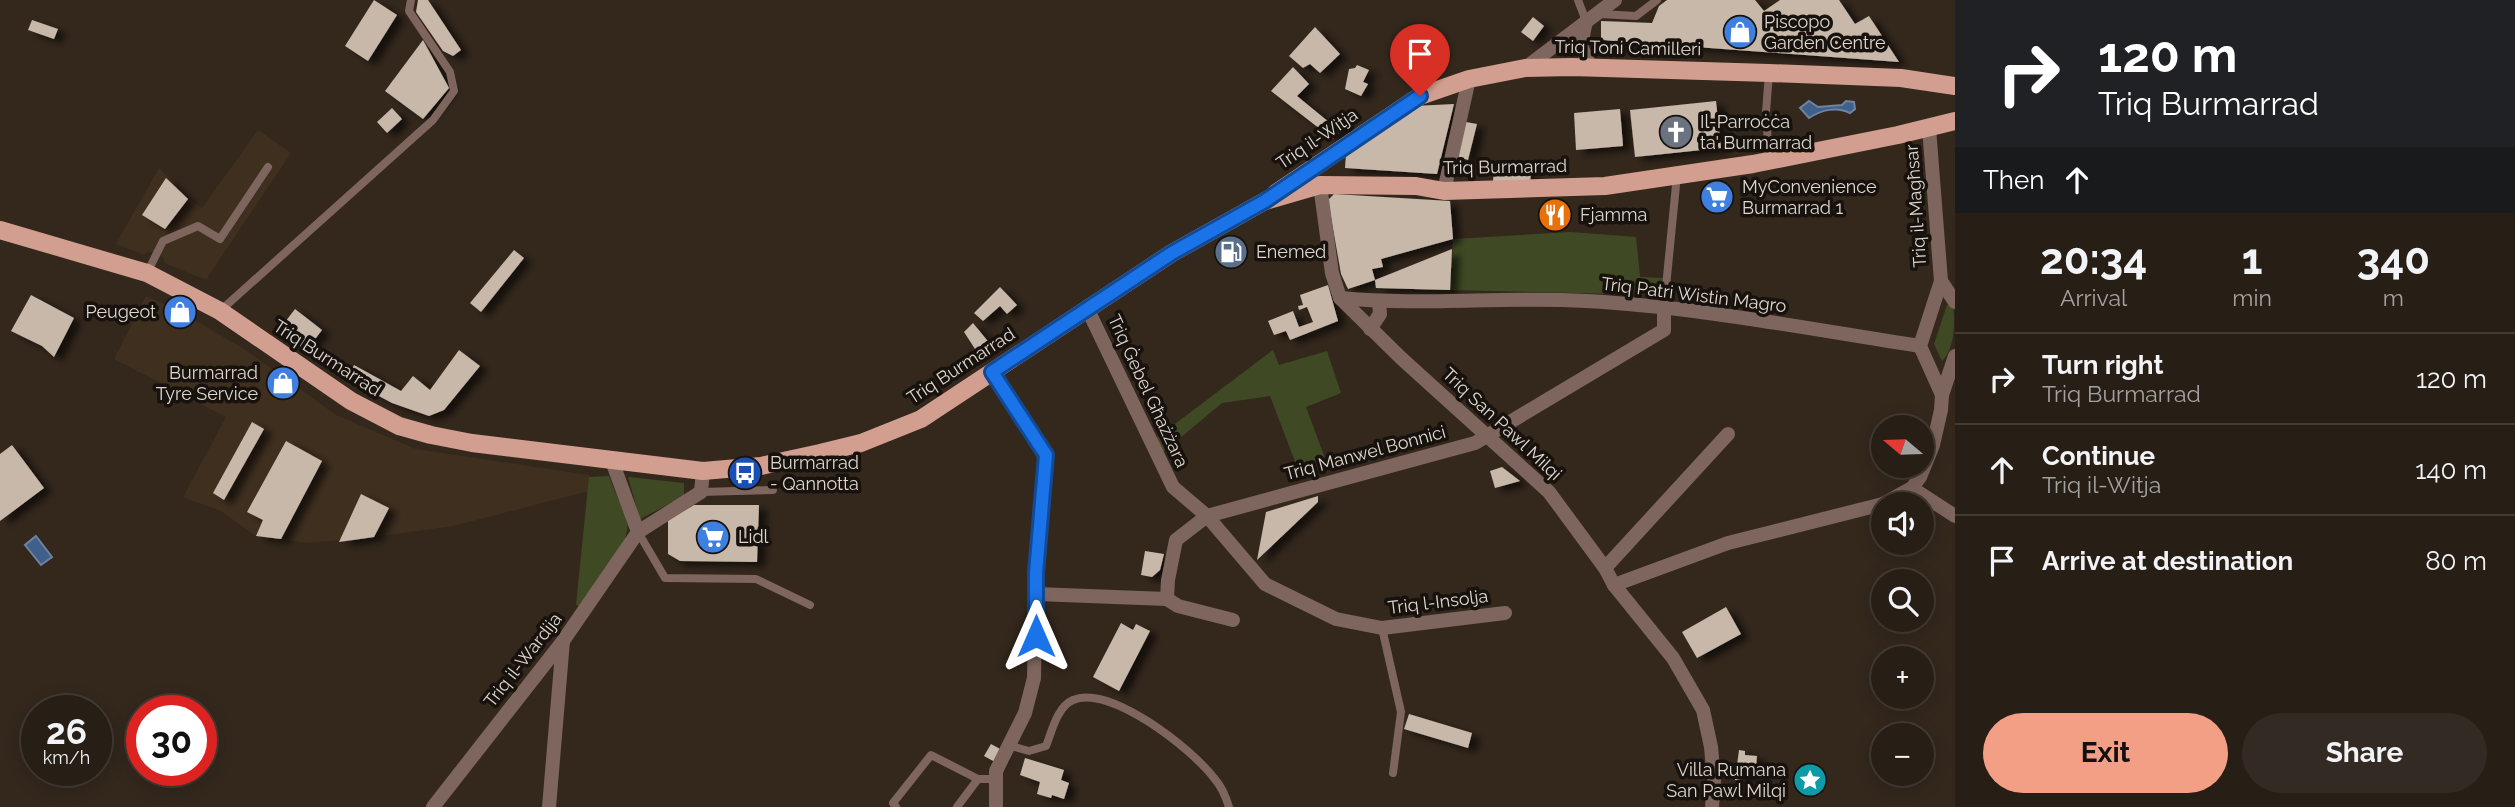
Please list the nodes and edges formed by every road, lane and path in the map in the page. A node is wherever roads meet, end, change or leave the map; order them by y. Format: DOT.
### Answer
graph roads {
  1 [pos="411,0"];
  2 [pos="1578,0"];
  3 [pos="1615,0"];
  4 [pos="1657,0"];
  5 [pos="1591,18"];
  6 [pos="1525,68"];
  7 [pos="1591,68"];
  8 [pos="1769,72"];
  9 [pos="1469,79"];
  10 [pos="1955,87"];
  11 [pos="1946,120"];
  12 [pos="1769,160"];
  13 [pos="268,167"];
  14 [pos="1677,175"];
  15 [pos="1320,185"];
  16 [pos="1444,191"];
  17 [pos="1265,201"];
  18 [pos="0,230"];
  19 [pos="148,273"];
  20 [pos="1941,281"];
  21 [pos="1340,298"];
  22 [pos="1379,302"];
  23 [pos="1955,302"];
  24 [pos="1664,307"];
  25 [pos="1087,308"];
  26 [pos="219,311"];
  27 [pos="1370,329"];
  28 [pos="1920,346"];
  29 [pos="1955,356"];
  30 [pos="992,372"];
  31 [pos="1942,395"];
  32 [pos="1487,435"];
  33 [pos="1728,435"];
  34 [pos="612,461"];
  35 [pos="703,471"];
  36 [pos="1912,488"];
  37 [pos="774,490"];
  38 [pos="701,492"];
  39 [pos="1905,492"];
  40 [pos="1871,507"];
  41 [pos="1207,516"];
  42 [pos="1955,516"];
  43 [pos="638,532"];
  44 [pos="1605,568"];
  45 [pos="1614,585"];
  46 [pos="1036,594"];
  47 [pos="1167,599"];
  48 [pos="810,605"];
  49 [pos="1505,613"];
  50 [pos="1233,620"];
  51 [pos="1382,628"];
  52 [pos="563,641"];
  53 [pos="1008,745"];
  54 [pos="1393,773"];
  55 [pos="978,779"];
  56 [pos="995,779"];
  57 [pos="433,807"];
  58 [pos="549,807"];
  59 [pos="896,807"];
  60 [pos="957,807"];
  61 [pos="996,807"];
  62 [pos="1229,807"];
  63 [pos="1712,807"];
  1 -- 26 [label="lane"];
  2 -- 5 [label="lane"];
  3 -- 5 [label="street"];
  4 -- 5 [label="lane"];
  5 -- 6 [label="street"];
  5 -- 7 [label="street"];
  6 -- 7 [label="main road, Triq Toni Camilleri"];
  6 -- 9 [label="main road, Triq Toni Camilleri"];
  7 -- 8 [label="main road, Triq Toni Camilleri"];
  8 -- 10 [label="main road, Triq Toni Camilleri"];
  8 -- 12 [label="lane"];
  9 -- 16 [label="street"];
  9 -- 17 [label="main road, Triq il-Witja"];
  11 -- 12 [label="main road, Triq Burmarrad"];
  11 -- 20 [label="street, Triq il-Magħsar"];
  12 -- 14 [label="main road, Triq Burmarrad"];
  13 -- 19 [label="lane"];
  14 -- 16 [label="main road, Triq Burmarrad"];
  14 -- 24 [label="lane"];
  15 -- 16 [label="main road, Triq Burmarrad"];
  15 -- 17 [label="main road, Triq Burmarrad"];
  15 -- 21 [label="street, Triq San Pawl Milqi"];
  17 -- 25 [label="main road, Triq Burmarrad"];
  18 -- 19 [label="main road, Triq Burmarrad"];
  19 -- 26 [label="main road, Triq Burmarrad"];
  20 -- 23 [label="street, Triq il-Magħsar"];
  20 -- 28 [label="street, Triq il-Magħsar"];
  21 -- 22 [label="street, Triq Patri Wistin Magro"];
  21 -- 27 [label="street, Triq San Pawl Milqi"];
  22 -- 24 [label="street, Triq Patri Wistin Magro"];
  22 -- 27 [label="street"];
  24 -- 28 [label="street, Triq Patri Wistin Magro"];
  24 -- 32 [label="street, Triq Manwel Bonnici"];
  25 -- 30 [label="main road, Triq Burmarrad"];
  25 -- 41 [label="street, Triq Ġebel Għażżara"];
  26 -- 34 [label="main road, Triq Burmarrad"];
  27 -- 32 [label="street, Triq San Pawl Milqi"];
  28 -- 31 [label="street"];
  29 -- 31 [label="street"];
  30 -- 35 [label="main road, Triq Burmarrad"];
  30 -- 46 [label="street"];
  31 -- 36 [label="street"];
  32 -- 41 [label="street, Triq Manwel Bonnici"];
  32 -- 44 [label="street, Triq San Pawl Milqi"];
  33 -- 44 [label="street"];
  34 -- 35 [label="main road, Triq Burmarrad"];
  34 -- 43 [label="street"];
  35 -- 38 [label="street"];
  36 -- 39 [label="street"];
  36 -- 42 [label="street"];
  37 -- 38 [label="lane"];
  38 -- 43 [label="street, Triq il-Wardija"];
  40 -- 45 [label="street"];
  41 -- 47 [label="street, Triq Manwel Bonnici"];
  41 -- 51 [label="street, Triq l-Insolja"];
  43 -- 48 [label="lane"];
  43 -- 52 [label="street, Triq il-Wardija"];
  44 -- 45 [label="street, Triq San Pawl Milqi"];
  45 -- 63 [label="street, Triq San Pawl Milqi"];
  46 -- 47 [label="street"];
  46 -- 53 [label="street"];
  47 -- 50 [label="street"];
  49 -- 51 [label="street, Triq l-Insolja"];
  51 -- 54 [label="lane"];
  52 -- 57 [label="street, Triq il-Wardija"];
  52 -- 58 [label="street"];
  53 -- 56 [label="street"];
  53 -- 62 [label="lane"];
  55 -- 56 [label="lane"];
  55 -- 59 [label="lane"];
  55 -- 60 [label="lane"];
  56 -- 61 [label="street"];
}
